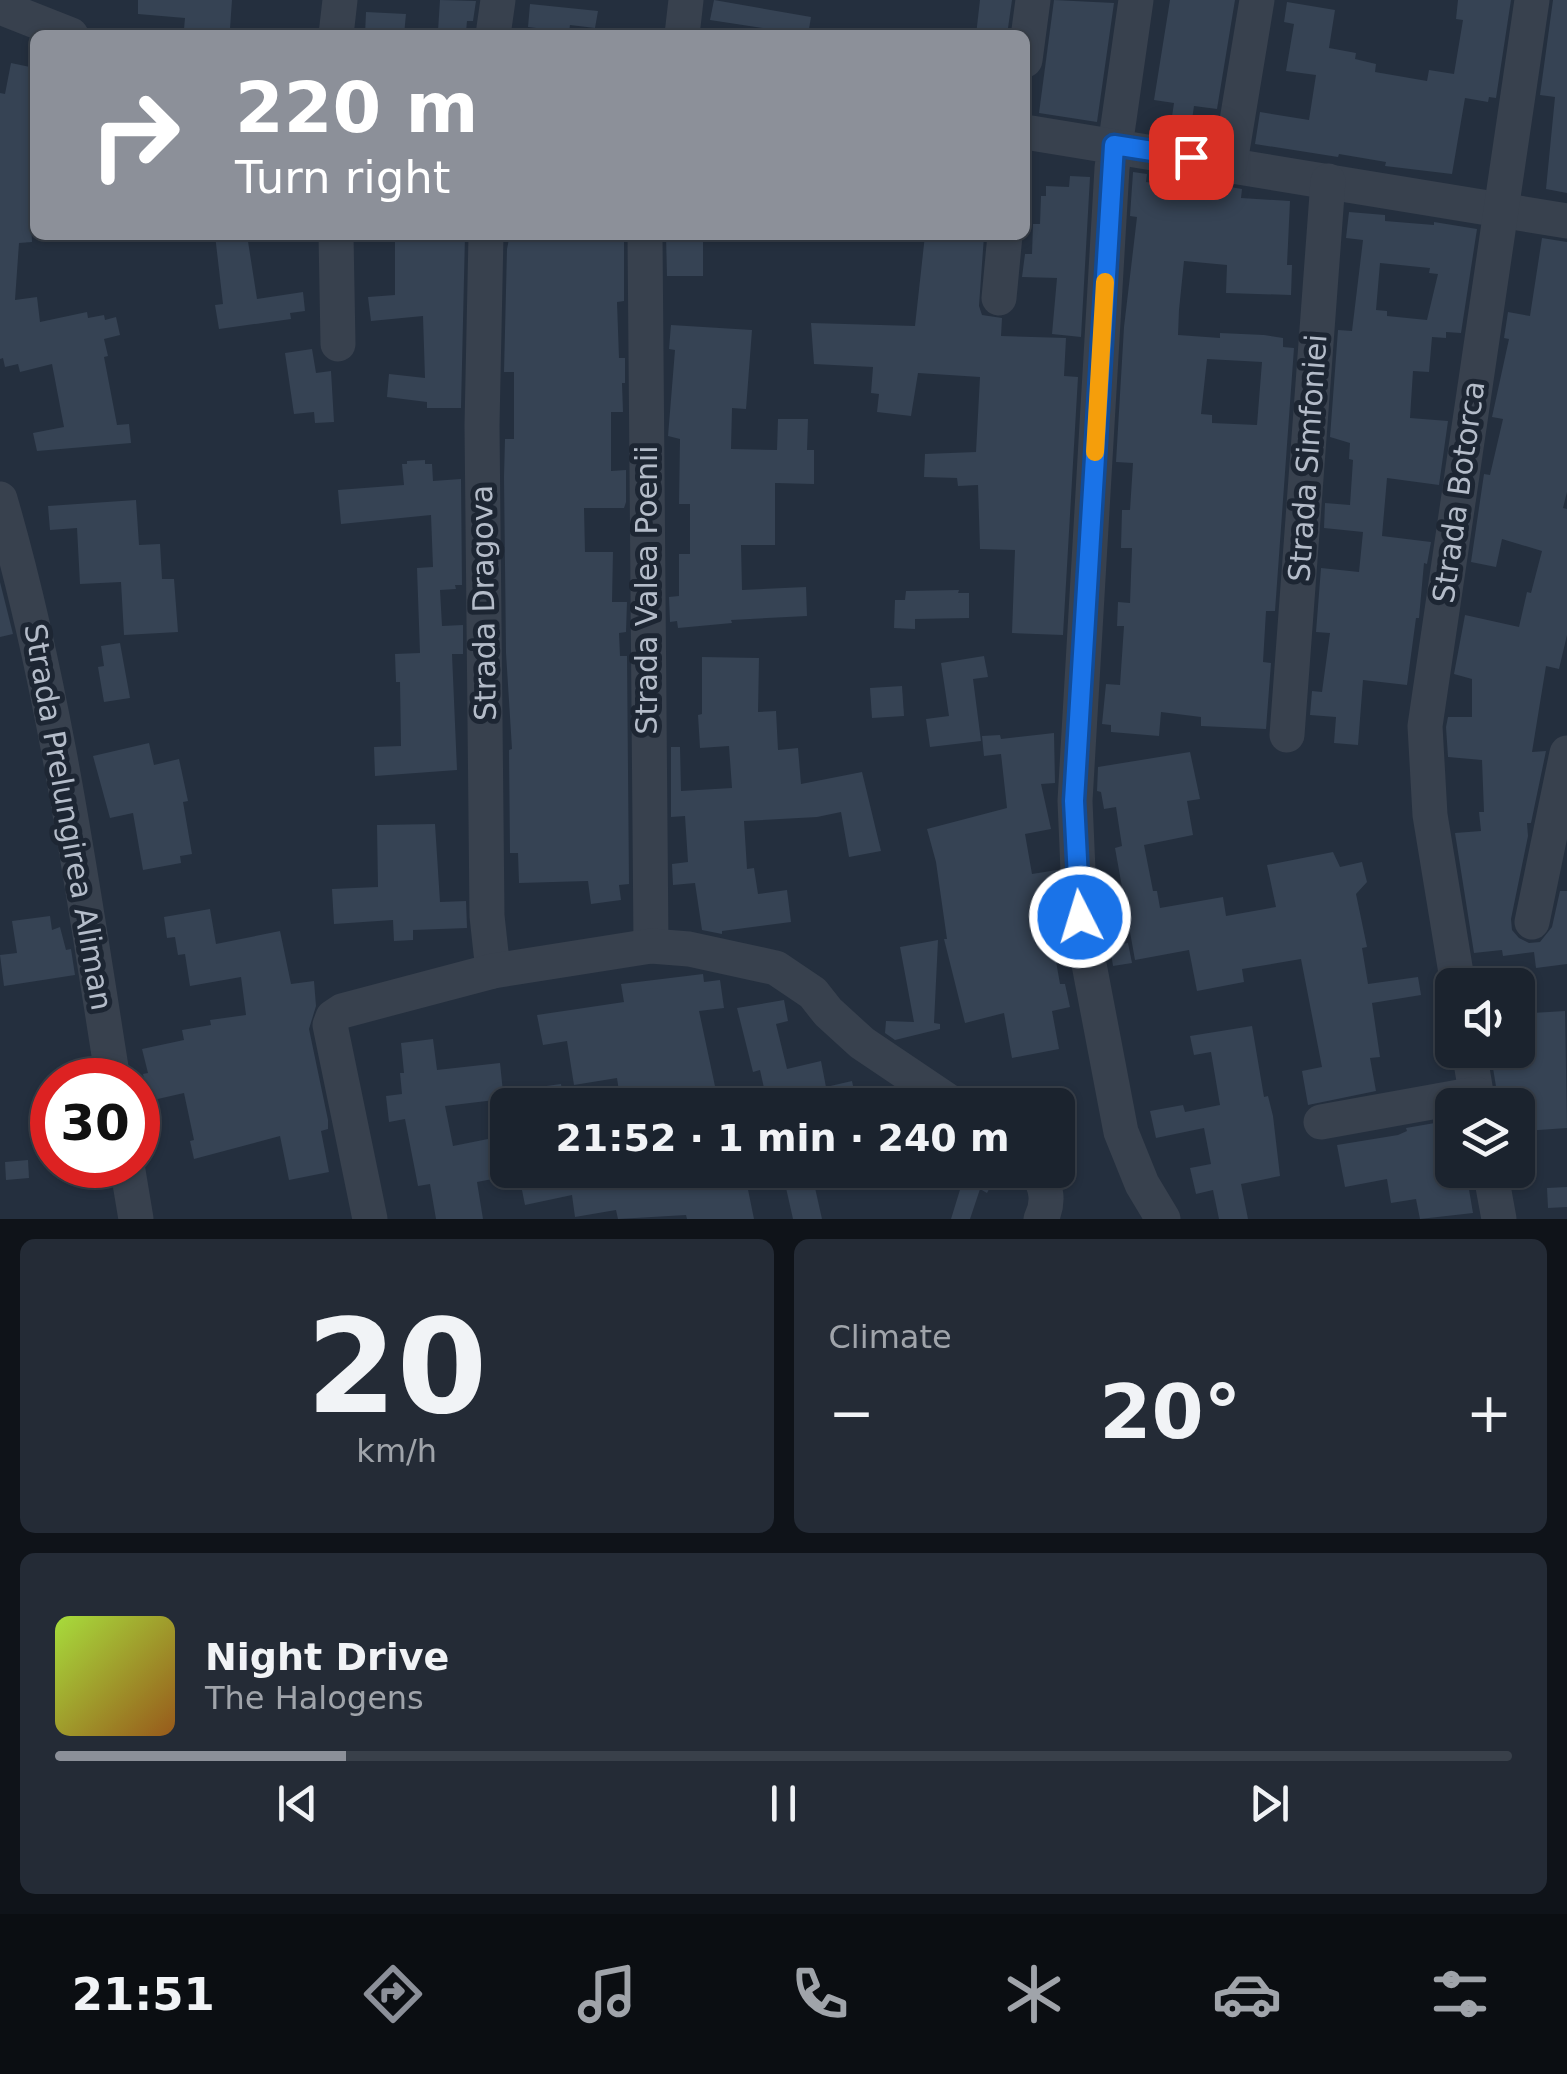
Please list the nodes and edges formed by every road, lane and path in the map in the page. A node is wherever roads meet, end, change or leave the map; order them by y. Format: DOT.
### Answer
graph roads {
  1 [pos="340,0"];
  2 [pos="498,0"];
  3 [pos="686,0"];
  4 [pos="1033,0"];
  5 [pos="1136,0"];
  6 [pos="1257,0"];
  7 [pos="1532,0"];
  8 [pos="0,8"];
  9 [pos="62,21"];
  10 [pos="337,30"];
  11 [pos="494,30"];
  12 [pos="683,30"];
  13 [pos="1029,30"];
  14 [pos="1030,133"];
  15 [pos="1114,145"];
  16 [pos="1230,163"];
  17 [pos="1328,181"];
  18 [pos="1501,208"];
  19 [pos="1567,220"];
  20 [pos="336,240"];
  21 [pos="486,240"];
  22 [pos="644,240"];
  23 [pos="1005,240"];
  24 [pos="999,298"];
  25 [pos="338,344"];
  26 [pos="0,498"];
  27 [pos="1288,735"];
  28 [pos="1567,752"];
  29 [pos="1532,922"];
  30 [pos="651,946"];
  31 [pos="1455,968"];
  32 [pos="492,970"];
  33 [pos="111,1058"];
  34 [pos="929,1088"];
  35 [pos="1435,1105"];
  36 [pos="1321,1122"];
  37 [pos="131,1188"];
  38 [pos="1046,1188"];
  39 [pos="1494,1188"];
  40 [pos="136,1219"];
  41 [pos="370,1219"];
  42 [pos="1041,1219"];
  43 [pos="1163,1219"];
  44 [pos="1500,1219"];
  1 -- 10 [label="street"];
  2 -- 11 [label="street"];
  3 -- 12 [label="street"];
  4 -- 13 [label="street"];
  5 -- 15 [label="street"];
  6 -- 16 [label="street"];
  7 -- 18 [label="street, Strada Botorca"];
  8 -- 9 [label="street"];
  14 -- 15 [label="street"];
  15 -- 16 [label="street"];
  15 -- 43 [label="street"];
  16 -- 17 [label="street"];
  17 -- 18 [label="street"];
  17 -- 27 [label="street, Strada Simfoniei"];
  18 -- 19 [label="street"];
  18 -- 31 [label="street, Strada Botorca"];
  20 -- 25 [label="street"];
  21 -- 32 [label="street, Strada Dragova"];
  22 -- 30 [label="street, Strada Valea Poenii"];
  23 -- 24 [label="street"];
  26 -- 33 [label="street, Strada Prelungirea Aliman"];
  28 -- 29 [label="street"];
  30 -- 32 [label="street"];
  30 -- 34 [label="street"];
  32 -- 41 [label="street"];
  35 -- 36 [label="street"];
  37 -- 40 [label="street"];
  38 -- 42 [label="street"];
  39 -- 44 [label="street"];
}
